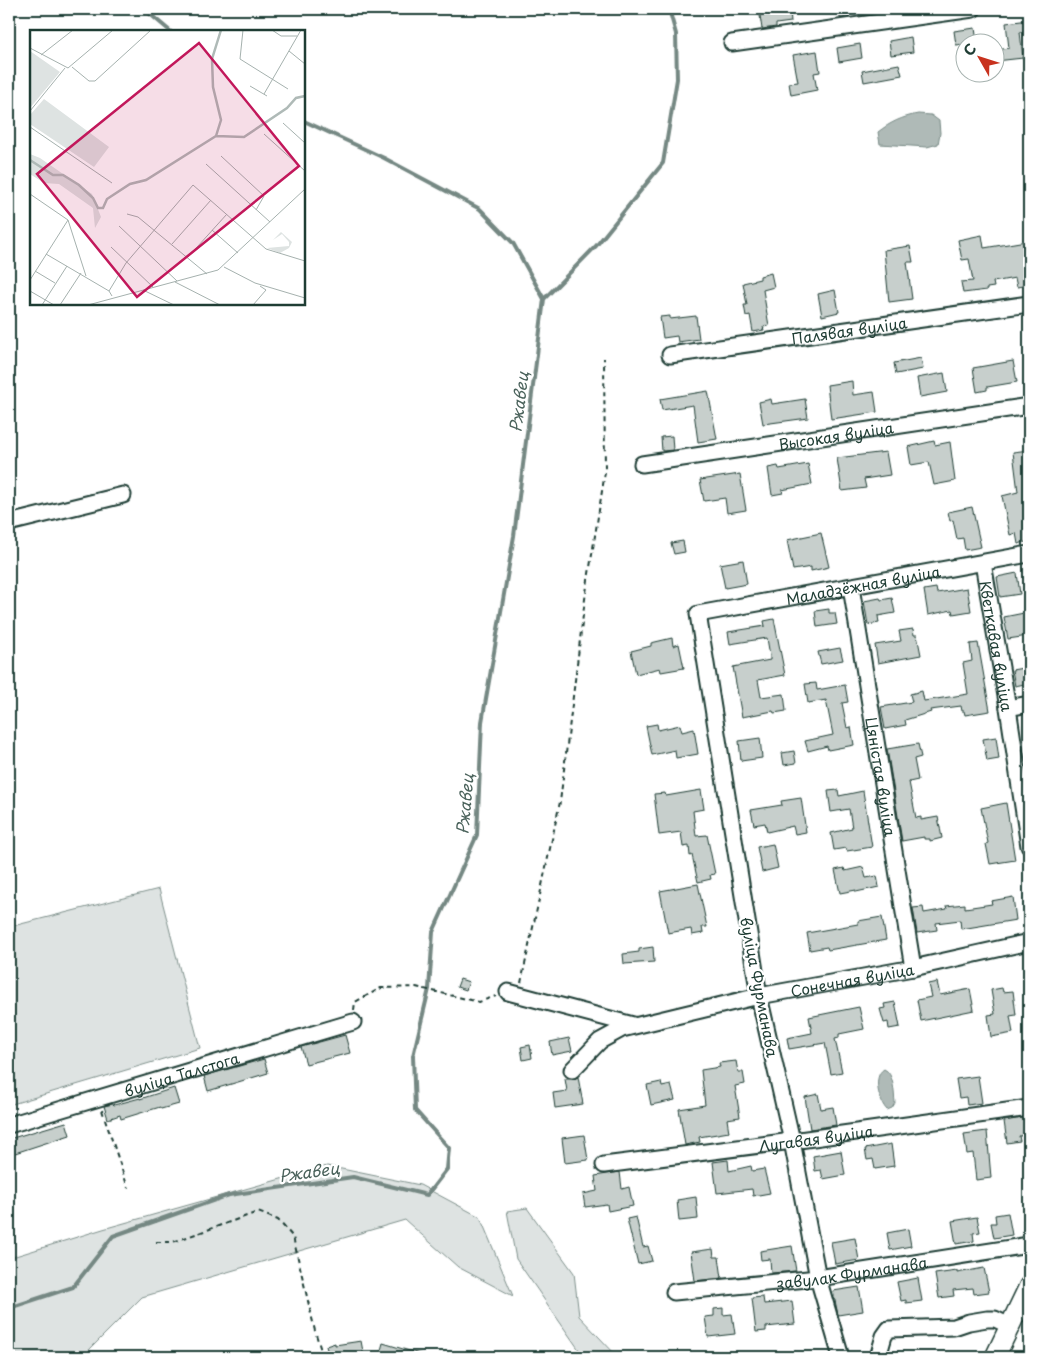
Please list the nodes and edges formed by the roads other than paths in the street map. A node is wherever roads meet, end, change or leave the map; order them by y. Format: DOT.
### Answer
graph roads {
  1 [pos="973,9"];
  2 [pos="732,43"];
  3 [pos="1029,304"];
  4 [pos="670,355"];
  5 [pos="1029,406"];
  6 [pos="642,464"];
  7 [pos="123,495"];
  8 [pos="9,523"];
  9 [pos="1029,554"];
  10 [pos="983,563"];
  11 [pos="851,587"];
  12 [pos="698,614"];
  13 [pos="1029,704"];
  14 [pos="1008,708"];
  15 [pos="1029,846"];
  16 [pos="1029,942"];
  17 [pos="913,968"];
  18 [pos="513,994"];
  19 [pos="759,996"];
  20 [pos="353,1022"];
  21 [pos="633,1025"];
  22 [pos="572,1070"];
  23 [pos="1029,1108"];
  24 [pos="9,1126"];
  25 [pos="792,1141"];
  26 [pos="604,1164"];
  27 [pos="1029,1245"];
  28 [pos="818,1278"];
  29 [pos="1029,1286"];
  30 [pos="674,1292"];
  31 [pos="1025,1304"];
  32 [pos="1010,1326"];
  33 [pos="841,1357"];
  34 [pos="878,1357"];
  35 [pos="995,1357"];
  1 -- 2 [label="street"];
  3 -- 4 [label="street, Палявая вуліца"];
  5 -- 6 [label="street, Высокая вуліца"];
  7 -- 8 [label="street"];
  9 -- 10 [label="street, Маладзёжная вуліца"];
  10 -- 11 [label="street, Маладзёжная вуліца"];
  10 -- 14 [label="street, Кветкавая вуліца"];
  11 -- 12 [label="street, Маладзёжная вуліца"];
  11 -- 17 [label="street, Цяністая вуліца"];
  12 -- 19 [label="street, вуліца Фурманава"];
  13 -- 14 [label="street"];
  14 -- 15 [label="street, Кветкавая вуліца"];
  16 -- 17 [label="street, Сонечная вуліца"];
  17 -- 19 [label="street, Сонечная вуліца"];
  18 -- 21 [label="street"];
  19 -- 21 [label="street, Сонечная вуліца"];
  19 -- 25 [label="street, вуліца Фурманава"];
  20 -- 24 [label="street, вуліца Талстога"];
  21 -- 22 [label="street, Сонечная вуліца"];
  23 -- 25 [label="street, Лугавая вуліца"];
  25 -- 26 [label="street, Лугавая вуліца"];
  25 -- 28 [label="street, вуліца Фурманава"];
  27 -- 28 [label="street, завулак Фурманава"];
  28 -- 30 [label="street, завулак Фурманава"];
  28 -- 33 [label="street, вуліца Фурманава"];
  29 -- 31 [label="main road"];
  31 -- 32 [label="main road"];
  32 -- 34 [label="street"];
  32 -- 35 [label="main road"];
}
